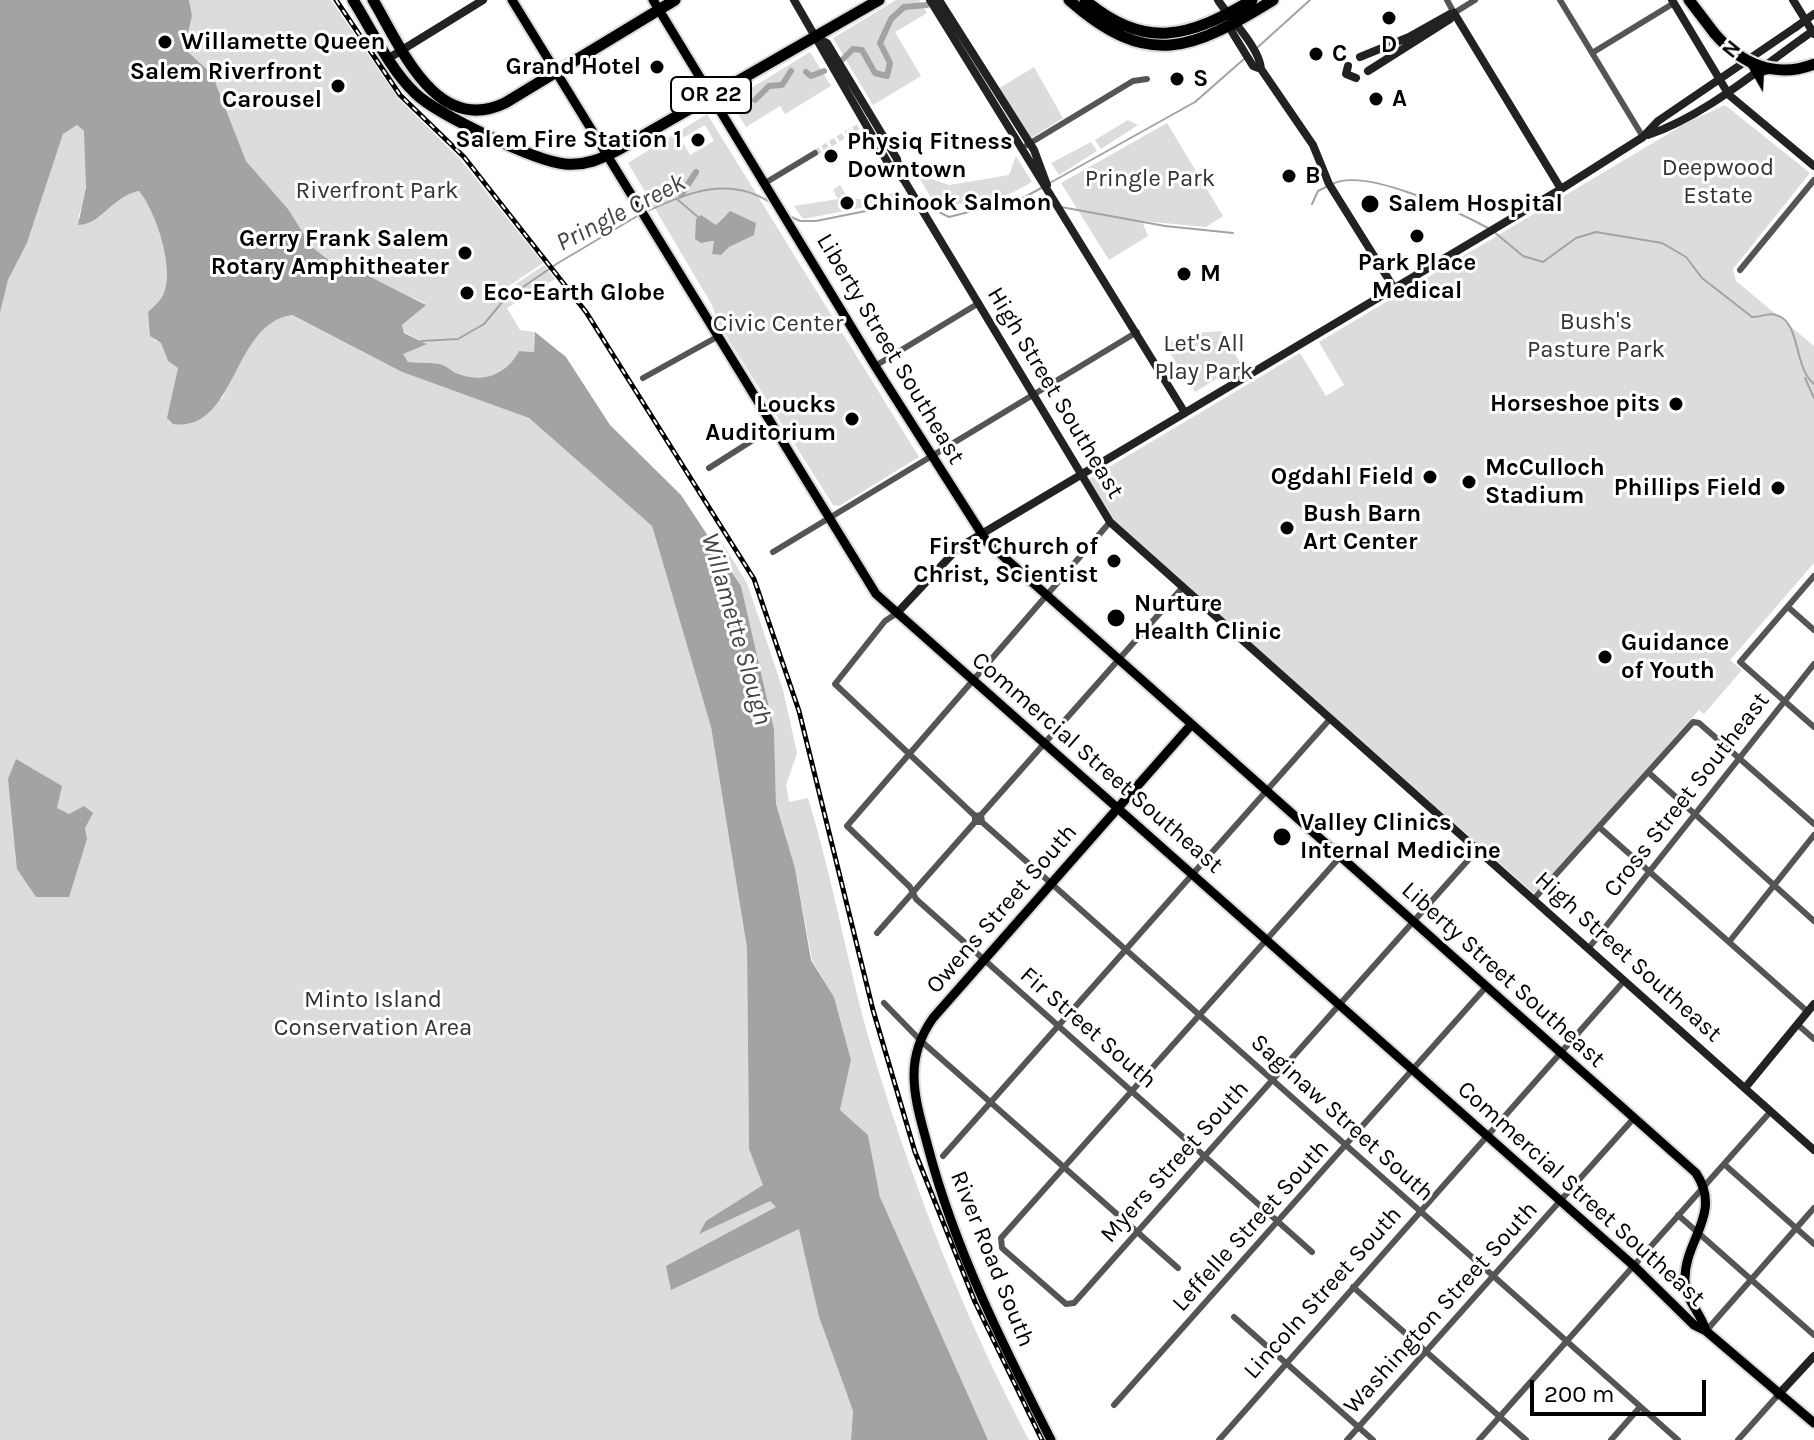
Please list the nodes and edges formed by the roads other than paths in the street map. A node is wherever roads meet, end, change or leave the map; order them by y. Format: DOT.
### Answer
graph roads {
  1 [pos="353,0"];
  2 [pos="373,0"];
  3 [pos="483,0"];
  4 [pos="512,0"];
  5 [pos="675,0"];
  6 [pos="794,0"];
  7 [pos="879,0"];
  8 [pos="930,0"];
  9 [pos="939,0"];
  10 [pos="1069,0"];
  11 [pos="1085,0"];
  12 [pos="1218,0"];
  13 [pos="1252,0"];
  14 [pos="1273,0"];
  15 [pos="1447,0"];
  16 [pos="1475,0"];
  17 [pos="1560,0"];
  18 [pos="1689,0"];
  19 [pos="1793,0"];
  20 [pos="1673,2"];
  21 [pos="656,5"];
  22 [pos="1454,13"];
  23 [pos="1814,14"];
  24 [pos="1230,20"];
  25 [pos="1814,32"];
  26 [pos="817,38"];
  27 [pos="403,49"];
  28 [pos="1592,53"];
  29 [pos="1360,57"];
  30 [pos="389,58"];
  31 [pos="1814,64"];
  32 [pos="1348,66"];
  33 [pos="1368,71"];
  34 [pos="556,73"];
  35 [pos="1356,78"];
  36 [pos="1147,79"];
  37 [pos="1720,79"];
  38 [pos="1727,91"];
  39 [pos="711,95"];
  40 [pos="1643,137"];
  41 [pos="1029,144"];
  42 [pos="1020,149"];
  43 [pos="815,153"];
  44 [pos="601,158"];
  45 [pos="1814,166"];
  46 [pos="900,174"];
  47 [pos="1041,174"];
  48 [pos="763,180"];
  49 [pos="1814,180"];
  50 [pos="1561,189"];
  51 [pos="1740,270"];
  52 [pos="1394,288"];
  53 [pos="979,303"];
  54 [pos="1137,332"];
  55 [pos="717,337"];
  56 [pos="875,366"];
  57 [pos="643,378"];
  58 [pos="1035,394"];
  59 [pos="1185,413"];
  60 [pos="772,428"];
  61 [pos="931,456"];
  62 [pos="709,468"];
  63 [pos="1081,474"];
  64 [pos="828,518"];
  65 [pos="1110,522"];
  66 [pos="980,534"];
  67 [pos="773,552"];
  68 [pos="1814,576"];
  69 [pos="1182,588"];
  70 [pos="1045,595"];
  71 [pos="1788,607"];
  72 [pos="900,616"];
  73 [pos="1814,630"];
  74 [pos="1118,660"];
  75 [pos="1814,664"];
  76 [pos="972,680"];
  77 [pos="1785,701"];
  78 [pos="1330,719"];
  79 [pos="1191,725"];
  80 [pos="1814,727"];
  81 [pos="1044,744"];
  82 [pos="909,753"];
  83 [pos="1740,758"];
  84 [pos="1648,772"];
  85 [pos="1266,792"];
  86 [pos="1117,808"];
  87 [pos="1695,815"];
  88 [pos="978,818"];
  89 [pos="1814,824"];
  90 [pos="1599,827"];
  91 [pos="1814,835"];
  92 [pos="1477,850"];
  93 [pos="1340,857"];
  94 [pos="1650,872"];
  95 [pos="1192,874"];
  96 [pos="1051,883"];
  97 [pos="1775,886"];
  98 [pos="913,893"];
  99 [pos="1533,900"];
  100 [pos="1814,921"];
  101 [pos="1413,922"];
  102 [pos="877,933"];
  103 [pos="1266,939"];
  104 [pos="1729,942"];
  105 [pos="1125,949"];
  106 [pos="1588,949"];
  107 [pos="983,960"];
  108 [pos="1624,981"];
  109 [pos="1486,987"];
  110 [pos="884,1003"];
  111 [pos="1814,1004"];
  112 [pos="1339,1005"];
  113 [pos="1808,1012"];
  114 [pos="1199,1015"];
  115 [pos="1797,1024"];
  116 [pos="1057,1025"];
  117 [pos="1814,1039"];
  118 [pos="920,1040"];
  119 [pos="1561,1053"];
  120 [pos="1413,1070"];
  121 [pos="1272,1080"];
  122 [pos="1745,1088"];
  123 [pos="1132,1091"];
  124 [pos="990,1102"];
  125 [pos="1771,1111"];
  126 [pos="1634,1118"];
  127 [pos="1487,1135"];
  128 [pos="1346,1146"];
  129 [pos="1814,1150"];
  130 [pos="943,1156"];
  131 [pos="1204,1156"];
  132 [pos="1724,1164"];
  133 [pos="1064,1167"];
  134 [pos="1703,1187"];
  135 [pos="1561,1201"];
  136 [pos="1814,1208"];
  137 [pos="1420,1211"];
  138 [pos="1678,1215"];
  139 [pos="1279,1222"];
  140 [pos="1796,1228"];
  141 [pos="1138,1232"];
  142 [pos="1700,1234"];
  143 [pos="1814,1244"];
  144 [pos="1312,1252"];
  145 [pos="1634,1266"];
  146 [pos="1178,1268"];
  147 [pos="1494,1276"];
  148 [pos="1751,1279"];
  149 [pos="1353,1287"];
  150 [pos="1234,1317"];
  151 [pos="1706,1331"];
  152 [pos="1814,1335"];
  153 [pos="1567,1341"];
  154 [pos="1426,1351"];
  155 [pos="1814,1356"];
  156 [pos="1285,1363"];
  157 [pos="1778,1395"];
  158 [pos="1114,1405"];
  159 [pos="1640,1407"];
  160 [pos="1500,1417"];
  161 [pos="1814,1423"];
  162 [pos="1359,1427"];
  163 [pos="1051,1440"];
  164 [pos="1218,1440"];
  165 [pos="1347,1440"];
  166 [pos="1373,1440"];
  167 [pos="1479,1440"];
  168 [pos="1526,1440"];
  169 [pos="1611,1440"];
  170 [pos="1678,1440"];
  171 [pos="1738,1440"];
  1 -- 30 [label="highway, OR 22"];
  2 -- 27 [label="highway"];
  3 -- 27 [label="street"];
  4 -- 34 [label="main road"];
  5 -- 21 [label="highway"];
  6 -- 26 [label="street, High Street Southeast"];
  7 -- 26 [label="highway, OR 22"];
  8 -- 42 [label="street"];
  9 -- 41 [label="street"];
  10 -- 24 [label="highway"];
  11 -- 24 [label="highway"];
  12 -- 24 [label="street"];
  13 -- 24 [label="highway"];
  14 -- 24 [label="highway"];
  15 -- 22 [label="street"];
  16 -- 22 [label="street"];
  17 -- 28 [label="street"];
  18 -- 31 [label="highway, bridge"];
  19 -- 25 [label="street"];
  20 -- 28 [label="street"];
  20 -- 37 [label="street"];
  21 -- 34 [label="highway"];
  21 -- 39 [label="main road, Liberty Street Southeast"];
  22 -- 29 [label="street"];
  22 -- 33 [label="street"];
  22 -- 50 [label="street"];
  23 -- 37 [label="street, bridge"];
  24 -- 52 [label="street"];
  25 -- 38 [label="street, bridge"];
  26 -- 39 [label="highway, OR 22"];
  26 -- 46 [label="street, High Street Southeast"];
  26 -- 46 [label="street, High Street Southeast"];
  27 -- 30 [label="street"];
  27 -- 34 [label="highway"];
  28 -- 40 [label="street"];
  30 -- 44 [label="highway, OR 22"];
  32 -- 35 [label="street"];
  34 -- 44 [label="main road"];
  36 -- 41 [label="street"];
  37 -- 38 [label="street"];
  37 -- 40 [label="street"];
  38 -- 40 [label="street"];
  38 -- 45 [label="street"];
  39 -- 44 [label="highway, OR 22"];
  39 -- 48 [label="main road, Liberty Street Southeast"];
  40 -- 50 [label="street"];
  41 -- 42 [label="street"];
  41 -- 47 [label="street"];
  42 -- 47 [label="street"];
  43 -- 48 [label="street"];
  44 -- 55 [label="main road, Commercial Street Southeast"];
  46 -- 53 [label="street, High Street Southeast"];
  47 -- 54 [label="street"];
  48 -- 56 [label="main road, Liberty Street Southeast"];
  49 -- 51 [label="street"];
  50 -- 52 [label="street"];
  52 -- 59 [label="street"];
  53 -- 56 [label="street"];
  53 -- 58 [label="street, High Street Southeast"];
  54 -- 58 [label="street"];
  54 -- 59 [label="street"];
  55 -- 57 [label="street"];
  55 -- 60 [label="main road, Commercial Street Southeast"];
  56 -- 61 [label="main road, Liberty Street Southeast"];
  58 -- 61 [label="street"];
  58 -- 63 [label="street, High Street Southeast"];
  59 -- 63 [label="street"];
  60 -- 62 [label="street"];
  60 -- 64 [label="main road, Commercial Street Southeast"];
  61 -- 64 [label="street"];
  61 -- 66 [label="main road, Liberty Street Southeast"];
  63 -- 65 [label="street, High Street Southeast"];
  63 -- 66 [label="street"];
  64 -- 67 [label="street"];
  64 -- 72 [label="main road, Commercial Street Southeast"];
  65 -- 69 [label="street, High Street Southeast"];
  65 -- 70 [label="street"];
  66 -- 70 [label="main road, Liberty Street Southeast"];
  66 -- 72 [label="street"];
  68 -- 71 [label="street"];
  69 -- 74 [label="street"];
  69 -- 78 [label="street, High Street Southeast"];
  70 -- 74 [label="main road, Liberty Street Southeast"];
  70 -- 76 [label="street"];
  71 -- 73 [label="street"];
  71 -- 77 [label="street"];
  72 -- 76 [label="main road, Commercial Street Southeast"];
  72 -- 82 [label="street, Saginaw Street South"];
  74 -- 79 [label="main road, Liberty Street Southeast"];
  74 -- 81 [label="street"];
  75 -- 77 [label="street, Cross Street Southeast"];
  76 -- 81 [label="main road, Commercial Street Southeast"];
  76 -- 82 [label="street"];
  77 -- 80 [label="street"];
  77 -- 83 [label="street, Cross Street Southeast"];
  78 -- 85 [label="street"];
  78 -- 92 [label="street, High Street Southeast"];
  79 -- 85 [label="main road, Liberty Street Southeast"];
  79 -- 86 [label="main road, Owens Street South"];
  81 -- 86 [label="main road, Commercial Street Southeast"];
  81 -- 88 [label="street"];
  82 -- 88 [label="street, Saginaw Street South"];
  82 -- 98 [label="street, Fir Street South"];
  83 -- 84 [label="street"];
  83 -- 87 [label="street, Cross Street Southeast"];
  83 -- 89 [label="street"];
  84 -- 87 [label="street"];
  84 -- 90 [label="street"];
  85 -- 93 [label="main road, Liberty Street Southeast"];
  85 -- 95 [label="street"];
  86 -- 95 [label="main road, Commercial Street Southeast"];
  86 -- 96 [label="main road, Owens Street South"];
  87 -- 94 [label="street, Cross Street Southeast"];
  87 -- 97 [label="street"];
  88 -- 96 [label="street, Saginaw Street South"];
  88 -- 98 [label="street"];
  90 -- 94 [label="street"];
  90 -- 99 [label="street"];
  91 -- 97 [label="street"];
  92 -- 99 [label="street, High Street Southeast"];
  92 -- 101 [label="street, Myers Street South"];
  93 -- 101 [label="main road, Liberty Street Southeast"];
  93 -- 103 [label="street"];
  94 -- 104 [label="street"];
  94 -- 106 [label="street, Cross Street Southeast"];
  95 -- 103 [label="main road, Commercial Street Southeast"];
  95 -- 105 [label="street"];
  96 -- 105 [label="street, Saginaw Street South"];
  96 -- 107 [label="main road, Owens Street South"];
  97 -- 100 [label="street"];
  97 -- 104 [label="street"];
  98 -- 102 [label="street"];
  98 -- 107 [label="street, Fir Street South"];
  99 -- 106 [label="street, High Street Southeast"];
  101 -- 109 [label="main road, Liberty Street Southeast"];
  101 -- 112 [label="street, Myers Street South"];
  103 -- 112 [label="main road, Commercial Street Southeast"];
  103 -- 114 [label="street"];
  104 -- 113 [label="street"];
  105 -- 114 [label="street, Saginaw Street South"];
  105 -- 116 [label="street"];
  106 -- 108 [label="street, High Street Southeast"];
  107 -- 116 [label="street, Fir Street South"];
  107 -- 118 [label="main road, Owens Street South"];
  108 -- 119 [label="street, Lincoln Street South"];
  108 -- 122 [label="street, High Street Southeast"];
  109 -- 119 [label="main road, Liberty Street Southeast"];
  109 -- 120 [label="street, Leffelle Street South"];
  110 -- 118 [label="street"];
  111 -- 113 [label="street"];
  112 -- 120 [label="main road, Commercial Street Southeast"];
  112 -- 121 [label="street, Myers Street South"];
  113 -- 115 [label="street"];
  114 -- 121 [label="street, Saginaw Street South"];
  114 -- 123 [label="street"];
  115 -- 117 [label="street"];
  115 -- 122 [label="street"];
  116 -- 123 [label="street, Fir Street South"];
  116 -- 124 [label="street"];
  118 -- 124 [label="street"];
  118 -- 163 [label="main road, River Road South"];
  119 -- 126 [label="main road, Liberty Street Southeast"];
  119 -- 127 [label="street, Lincoln Street South"];
  120 -- 127 [label="main road, Commercial Street Southeast"];
  120 -- 128 [label="street, Leffelle Street South"];
  121 -- 128 [label="street, Saginaw Street South"];
  121 -- 131 [label="street, Myers Street South"];
  122 -- 125 [label="street, High Street Southeast"];
  123 -- 131 [label="street, Fir Street South"];
  123 -- 133 [label="street"];
  124 -- 130 [label="street"];
  124 -- 133 [label="street"];
  125 -- 129 [label="street, High Street Southeast"];
  125 -- 132 [label="street"];
  126 -- 134 [label="main road, Liberty Street Southeast"];
  126 -- 135 [label="street, Washington Street South"];
  127 -- 135 [label="main road, Commercial Street Southeast"];
  127 -- 137 [label="street, Lincoln Street South"];
  128 -- 137 [label="street, Saginaw Street South"];
  128 -- 139 [label="street, Leffelle Street South"];
  131 -- 139 [label="street, Fir Street South"];
  131 -- 141 [label="street, Myers Street South"];
  132 -- 134 [label="street"];
  132 -- 140 [label="street"];
  133 -- 141 [label="street"];
  133 -- 141 [label="street, Myers Street South"];
  134 -- 138 [label="street"];
  134 -- 142 [label="main road"];
  135 -- 145 [label="main road, Commercial Street Southeast"];
  135 -- 147 [label="street, Washington Street South"];
  136 -- 140 [label="street"];
  137 -- 147 [label="street, Saginaw Street South"];
  137 -- 149 [label="street, Lincoln Street South"];
  138 -- 142 [label="street"];
  138 -- 145 [label="street"];
  139 -- 144 [label="street, Fir Street South"];
  139 -- 158 [label="street, Leffelle Street South"];
  140 -- 143 [label="street"];
  140 -- 148 [label="street"];
  141 -- 146 [label="street"];
  142 -- 148 [label="street"];
  142 -- 151 [label="main road"];
  145 -- 151 [label="main road, Commercial Street Southeast"];
  145 -- 153 [label="street"];
  147 -- 153 [label="street, Saginaw Street South"];
  147 -- 154 [label="street, Washington Street South"];
  148 -- 151 [label="street"];
  148 -- 152 [label="street"];
  149 -- 154 [label="street"];
  149 -- 156 [label="street, Lincoln Street South"];
  150 -- 156 [label="street"];
  151 -- 157 [label="main road, Commercial Street Southeast"];
  153 -- 159 [label="street, Saginaw Street South"];
  153 -- 160 [label="street"];
  154 -- 160 [label="street"];
  154 -- 162 [label="street, Washington Street South"];
  155 -- 157 [label="street"];
  156 -- 162 [label="street"];
  156 -- 164 [label="street, Lincoln Street South"];
  157 -- 161 [label="main road, Commercial Street Southeast"];
  157 -- 171 [label="street"];
  159 -- 169 [label="street"];
  159 -- 170 [label="street, Saginaw Street South"];
  160 -- 167 [label="street"];
  160 -- 168 [label="street"];
  162 -- 165 [label="street, Washington Street South"];
  162 -- 166 [label="street"];
}
